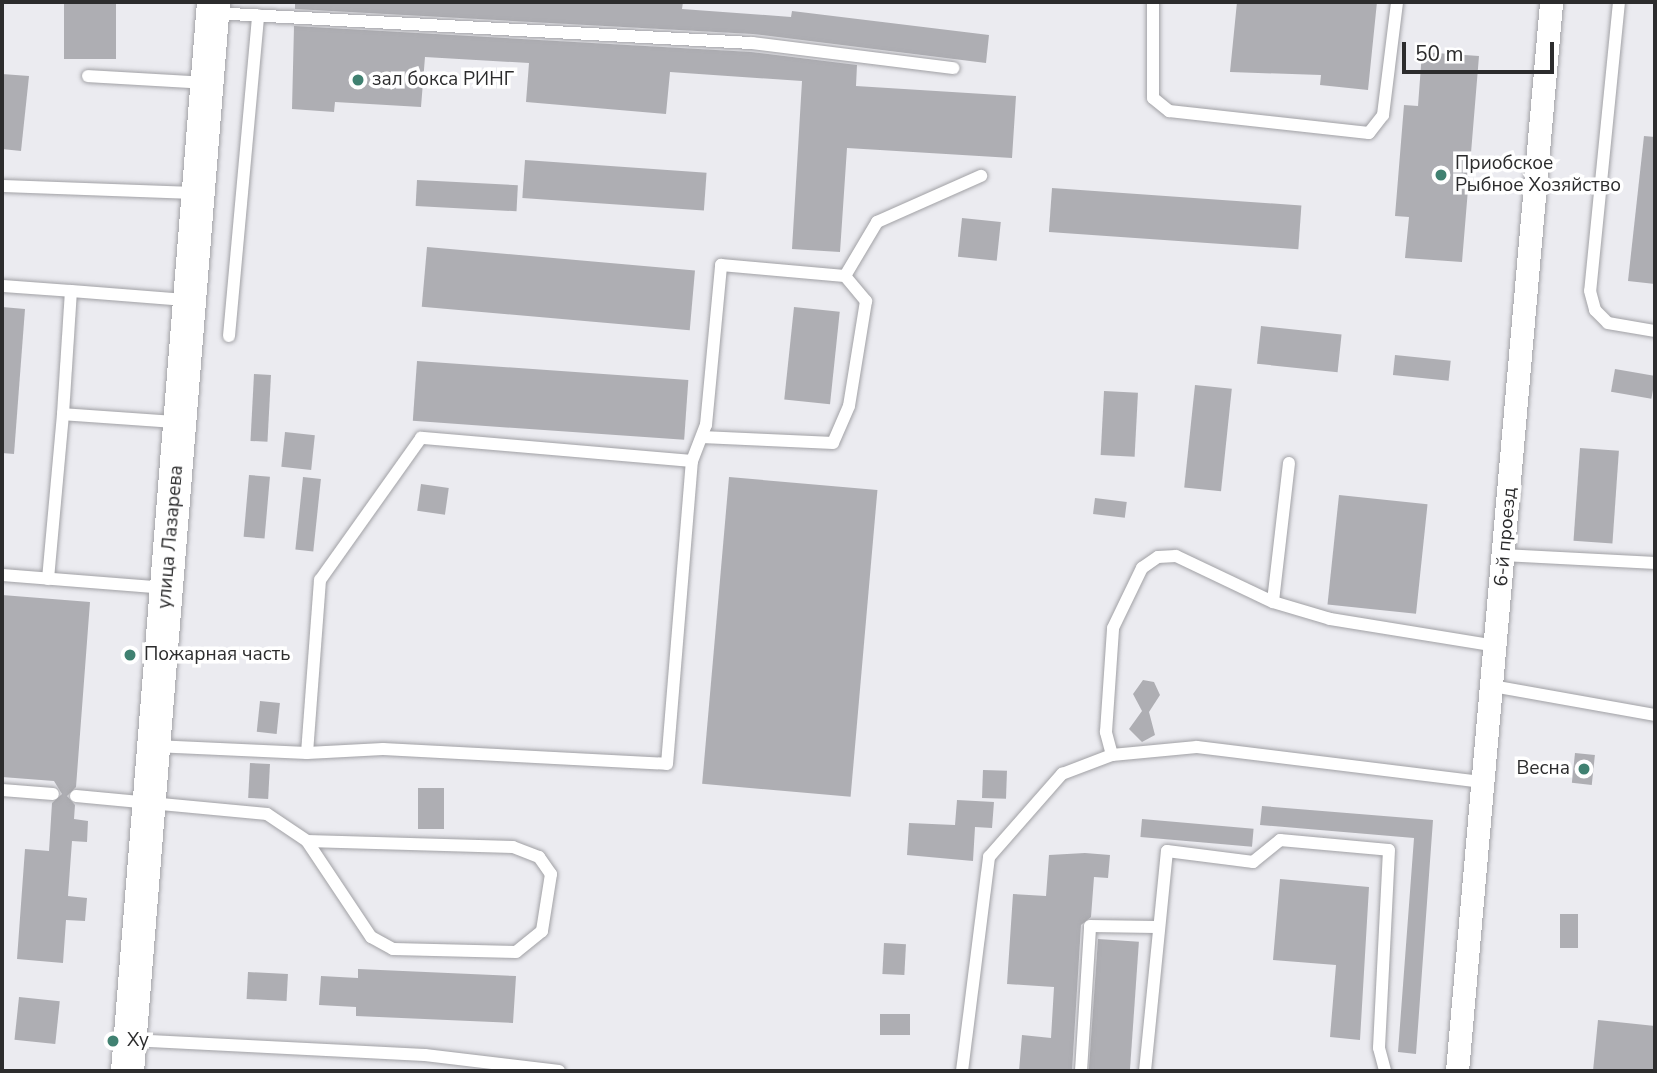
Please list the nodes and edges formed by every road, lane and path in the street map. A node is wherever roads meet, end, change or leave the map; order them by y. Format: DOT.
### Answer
graph roads {
  1 [pos="1153,2"];
  2 [pos="1397,2"];
  3 [pos="1550,2"];
  4 [pos="1619,2"];
  5 [pos="213,7"];
  6 [pos="258,15"];
  7 [pos="953,68"];
  8 [pos="88,76"];
  9 [pos="207,83"];
  10 [pos="981,176"];
  11 [pos="2,186"];
  12 [pos="199,193"];
  13 [pos="845,276"];
  14 [pos="2,286"];
  15 [pos="71,291"];
  16 [pos="190,300"];
  17 [pos="1655,331"];
  18 [pos="229,336"];
  19 [pos="63,414"];
  20 [pos="180,422"];
  21 [pos="702,437"];
  22 [pos="692,461"];
  23 [pos="1289,463"];
  24 [pos="1504,555"];
  25 [pos="1655,562"];
  26 [pos="2,575"];
  27 [pos="48,579"];
  28 [pos="167,588"];
  29 [pos="1273,602"];
  30 [pos="1496,646"];
  31 [pos="1492,686"];
  32 [pos="1655,715"];
  33 [pos="153,746"];
  34 [pos="307,752"];
  35 [pos="1112,755"];
  36 [pos="1481,782"];
  37 [pos="2,790"];
  38 [pos="53,794"];
  39 [pos="76,796"];
  40 [pos="149,802"];
  41 [pos="307,841"];
  42 [pos="1156,928"];
  43 [pos="128,1056"];
  44 [pos="523,1069"];
  45 [pos="559,1071"];
  46 [pos="962,1071"];
  47 [pos="1081,1071"];
  48 [pos="1145,1071"];
  49 [pos="1385,1071"];
  50 [pos="1457,1071"];
  1 -- 2 [label="lane"];
  3 -- 24 [label="street, 6-й проезд"];
  4 -- 17 [label="lane"];
  5 -- 6 [label="lane"];
  5 -- 9 [label="main road, улица Лазарева"];
  6 -- 7 [label="lane"];
  6 -- 18 [label="lane"];
  8 -- 9 [label="lane"];
  9 -- 12 [label="main road, улица Лазарева"];
  10 -- 13 [label="lane"];
  11 -- 12 [label="lane"];
  12 -- 16 [label="main road, улица Лазарева"];
  13 -- 21 [label="lane"];
  13 -- 21 [label="lane"];
  14 -- 15 [label="lane"];
  15 -- 16 [label="lane"];
  15 -- 19 [label="lane"];
  16 -- 20 [label="main road, улица Лазарева"];
  19 -- 20 [label="lane"];
  19 -- 27 [label="lane"];
  20 -- 28 [label="main road, улица Лазарева"];
  21 -- 22 [label="lane"];
  22 -- 34 [label="lane"];
  22 -- 34 [label="lane"];
  23 -- 29 [label="lane"];
  24 -- 25 [label="lane"];
  24 -- 30 [label="street, 6-й проезд"];
  26 -- 27 [label="lane"];
  27 -- 28 [label="lane"];
  28 -- 33 [label="main road, улица Лазарева"];
  29 -- 30 [label="lane"];
  29 -- 35 [label="lane"];
  30 -- 31 [label="street, 6-й проезд"];
  31 -- 32 [label="lane"];
  31 -- 36 [label="street, 6-й проезд"];
  33 -- 34 [label="lane"];
  33 -- 40 [label="main road, улица Лазарева"];
  35 -- 36 [label="lane"];
  35 -- 46 [label="lane"];
  36 -- 50 [label="street, 6-й проезд"];
  37 -- 38 [label="lane"];
  39 -- 40 [label="lane"];
  40 -- 41 [label="lane"];
  40 -- 43 [label="main road, улица Лазарева"];
  41 -- 41 [label="lane"];
  42 -- 47 [label="lane"];
  42 -- 48 [label="lane"];
  42 -- 49 [label="lane"];
  43 -- 44 [label="lane"];
  44 -- 45 [label="lane"];
}
